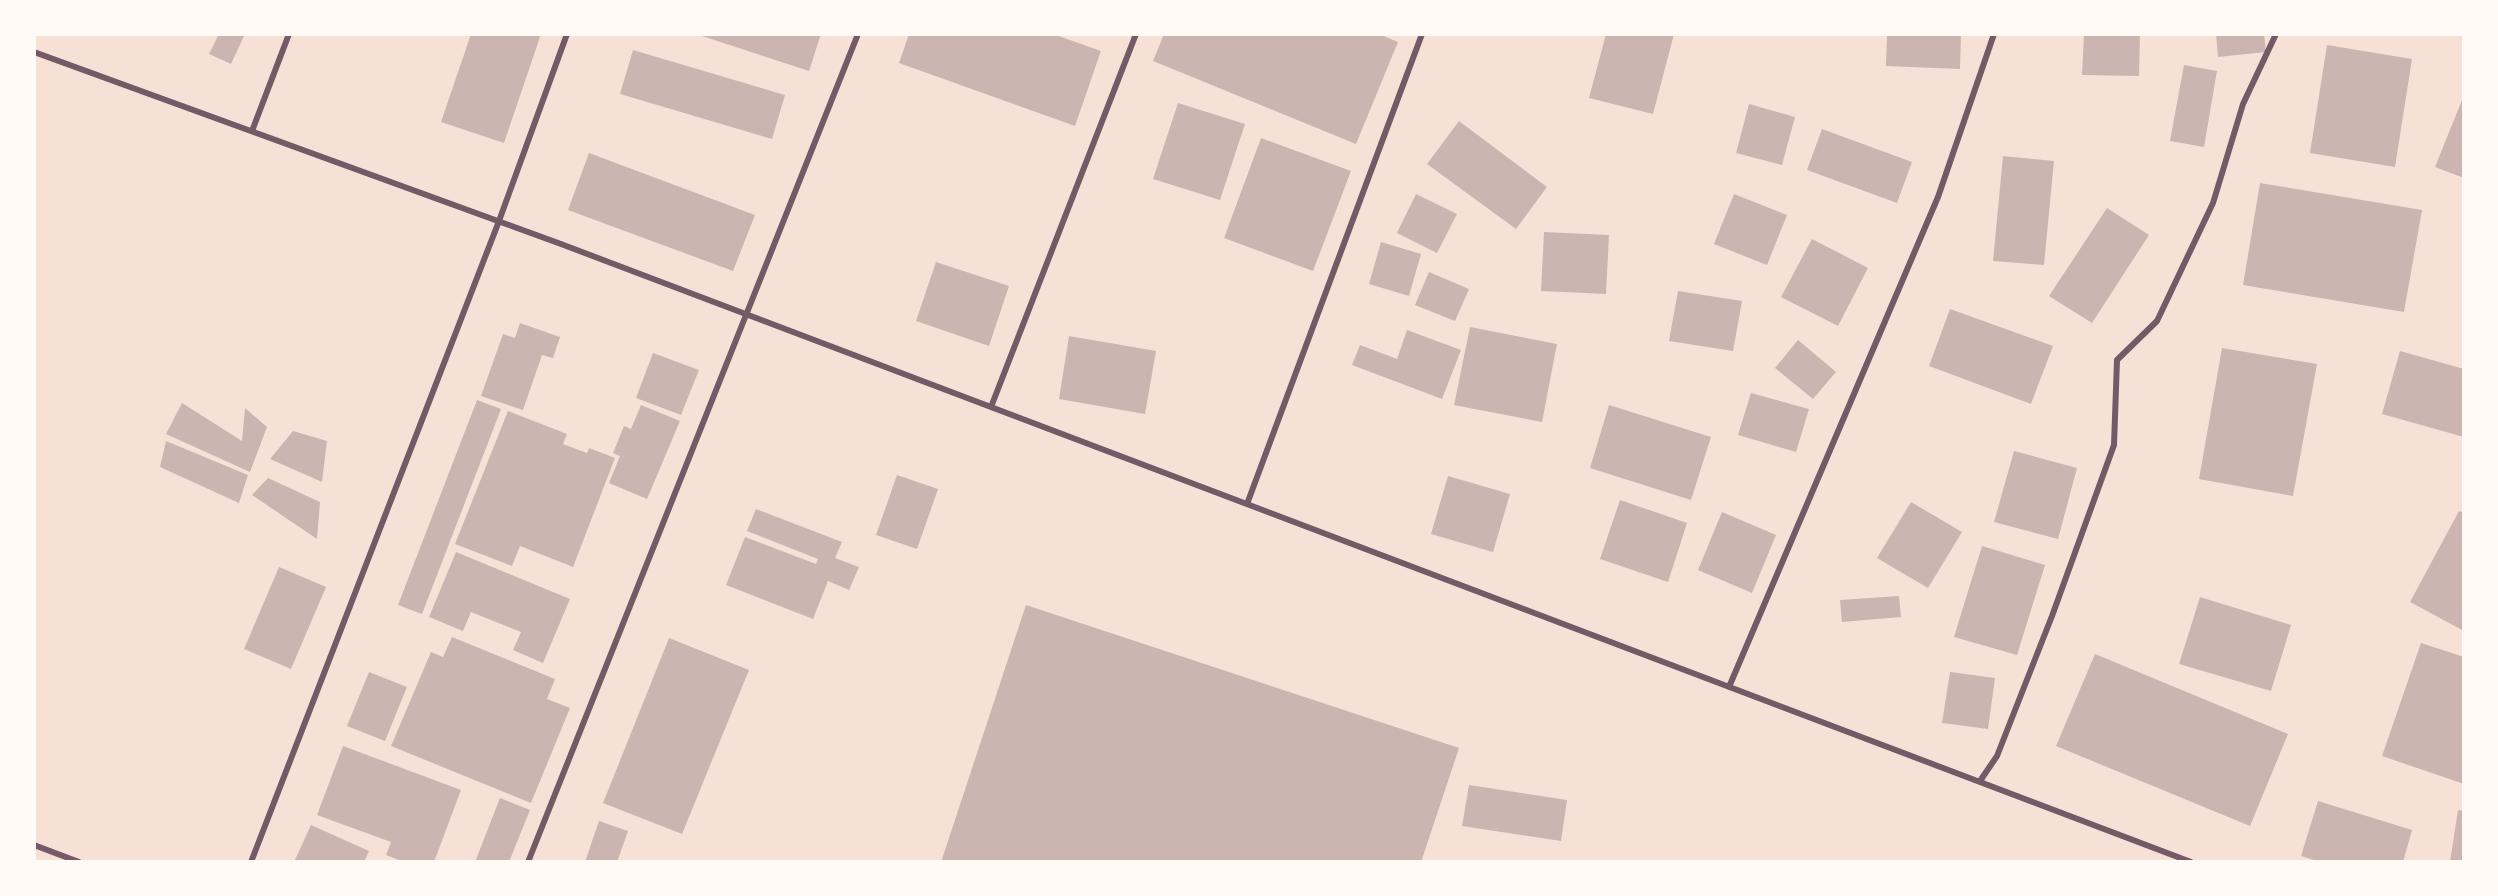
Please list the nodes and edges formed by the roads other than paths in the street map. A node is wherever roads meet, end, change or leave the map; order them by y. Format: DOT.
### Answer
graph roads {
  1 [pos="289,34"];
  2 [pos="567,34"];
  3 [pos="858,34"];
  4 [pos="1136,34"];
  5 [pos="1422,34"];
  6 [pos="1994,34"];
  7 [pos="2276,34"];
  8 [pos="34,52"];
  9 [pos="252,131"];
  10 [pos="499,221"];
  11 [pos="746,314"];
  12 [pos="991,407"];
  13 [pos="1247,504"];
  14 [pos="1729,687"];
  15 [pos="1980,781"];
  16 [pos="34,844"];
  17 [pos="79,861"];
  18 [pos="251,861"];
  19 [pos="528,861"];
  20 [pos="2191,861"];
  1 -- 9 [label="street"];
  2 -- 10 [label="street"];
  3 -- 11 [label="street"];
  4 -- 12 [label="street"];
  5 -- 13 [label="street"];
  6 -- 14 [label="street"];
  7 -- 15 [label="street"];
  8 -- 9 [label="street"];
  9 -- 10 [label="street"];
  10 -- 11 [label="street"];
  10 -- 18 [label="street"];
  11 -- 12 [label="street"];
  11 -- 19 [label="street"];
  12 -- 13 [label="street"];
  13 -- 14 [label="street"];
  14 -- 15 [label="street"];
  15 -- 20 [label="street"];
  16 -- 17 [label="street"];
}
